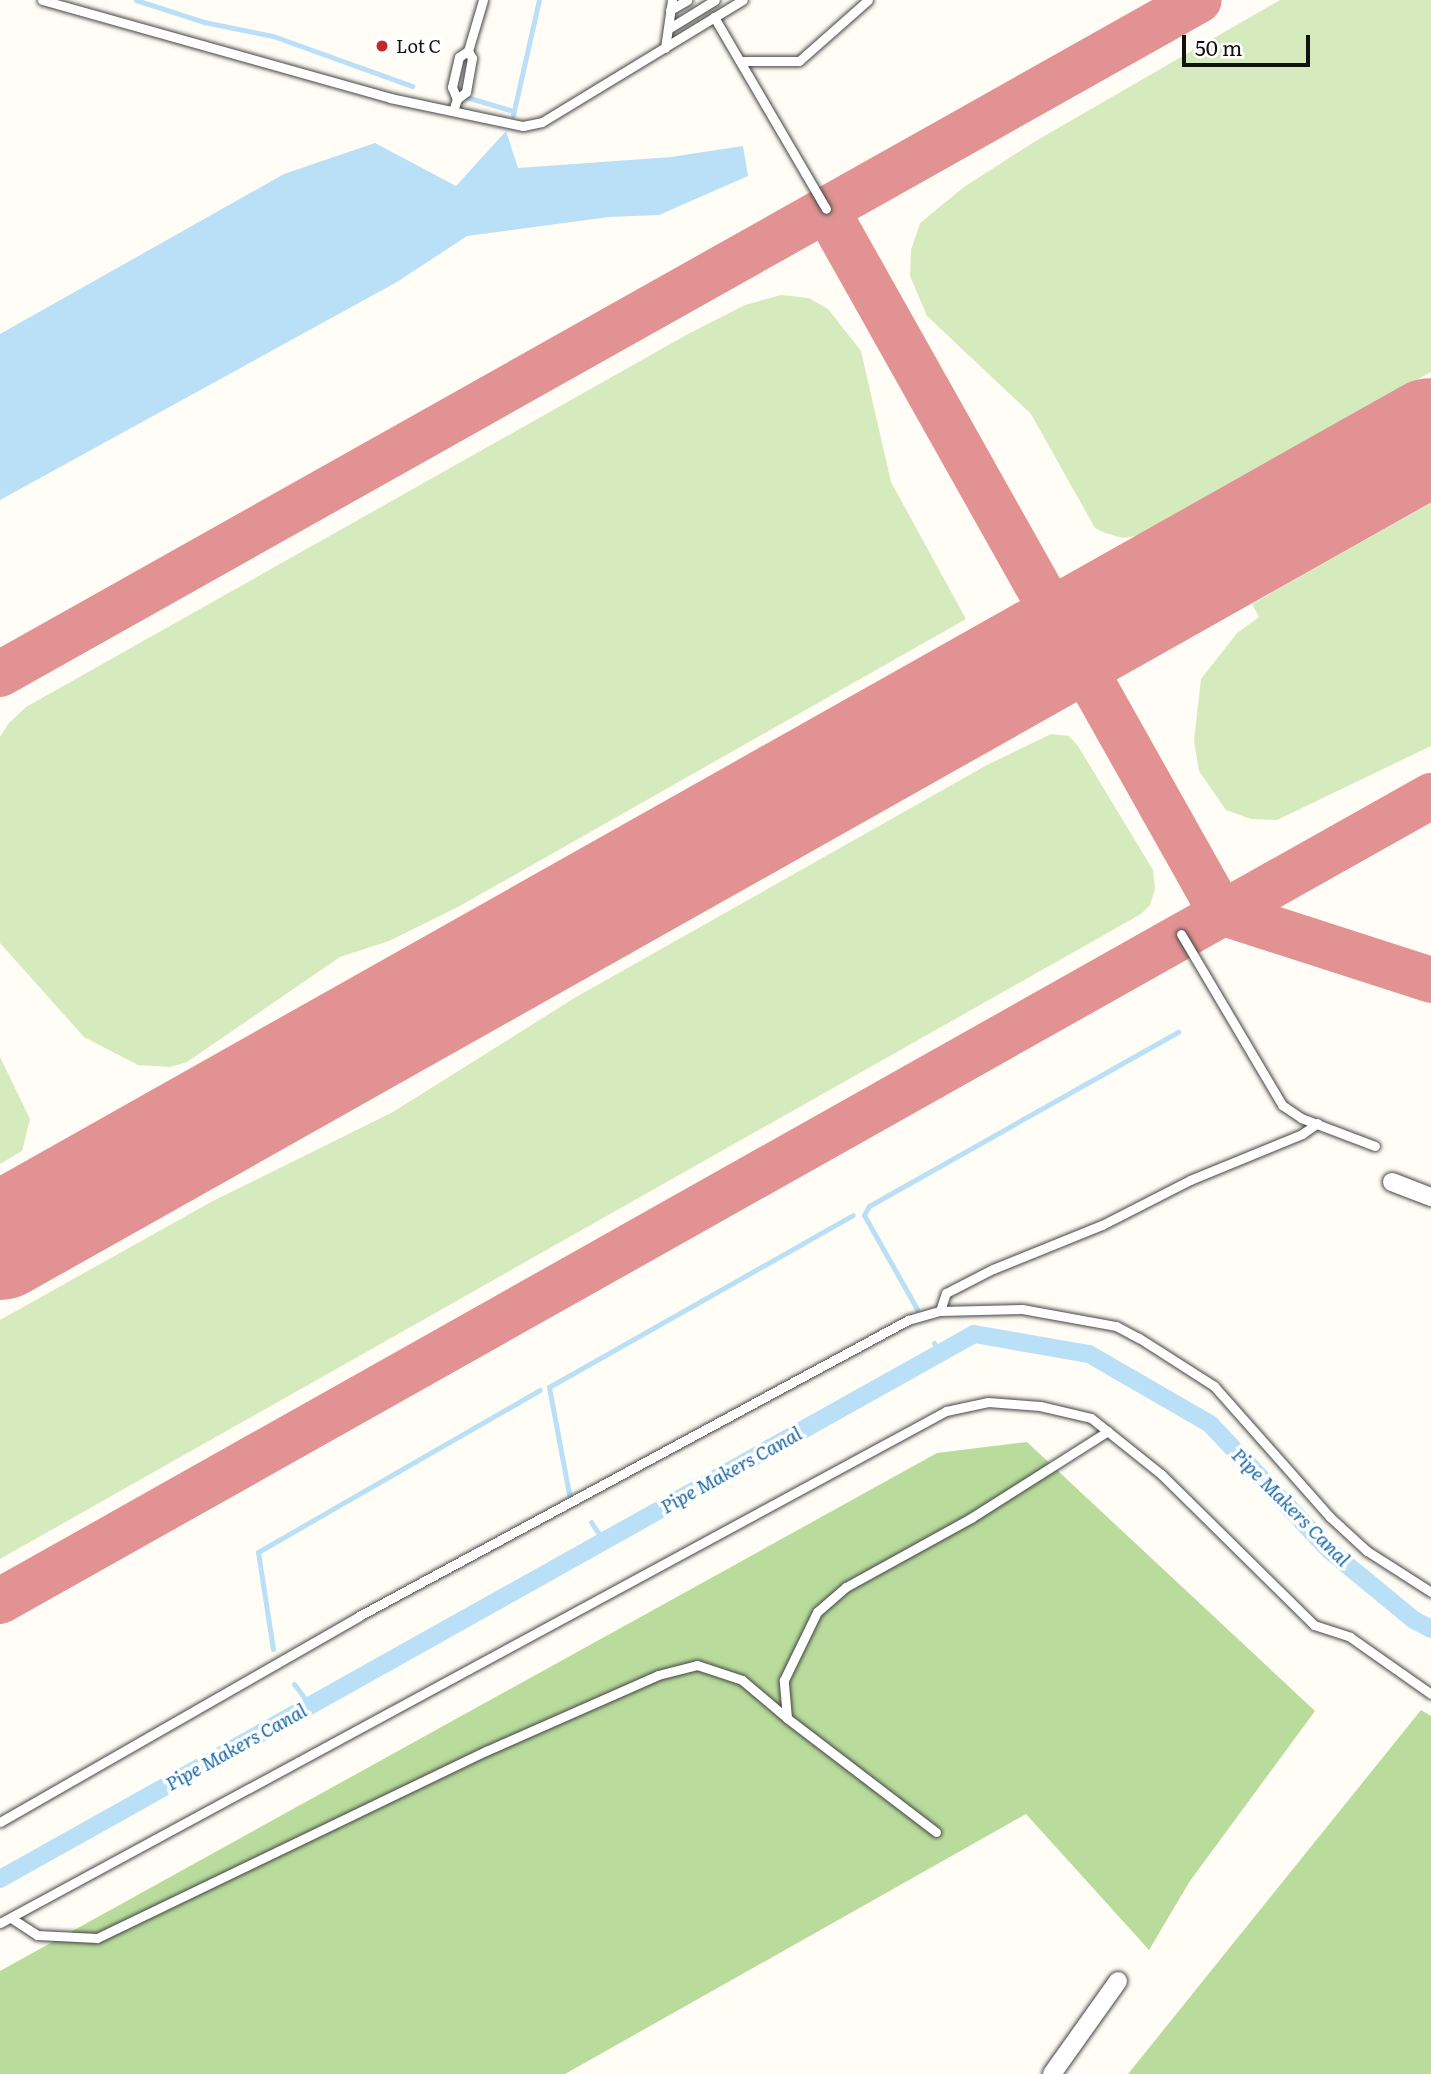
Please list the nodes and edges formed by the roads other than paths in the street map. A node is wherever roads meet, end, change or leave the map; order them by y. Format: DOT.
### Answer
graph roads {
  1 [pos="45,0"];
  2 [pos="483,0"];
  3 [pos="672,0"];
  4 [pos="687,0"];
  5 [pos="715,0"];
  6 [pos="743,0"];
  7 [pos="868,0"];
  8 [pos="670,10"];
  9 [pos="714,18"];
  10 [pos="668,29"];
  11 [pos="665,48"];
  12 [pos="468,51"];
  13 [pos="740,61"];
  14 [pos="457,99"];
  15 [pos="453,111"];
  16 [pos="825,209"];
  17 [pos="1181,934"];
  18 [pos="1318,1123"];
  19 [pos="1375,1146"];
  20 [pos="1392,1182"];
  21 [pos="1431,1197"];
  22 [pos="940,1311"];
  23 [pos="1108,1431"];
  24 [pos="1431,1592"];
  25 [pos="1431,1694"];
  26 [pos="787,1718"];
  27 [pos="0,1822"];
  28 [pos="936,1832"];
  29 [pos="11,1917"];
  30 [pos="0,1923"];
  31 [pos="1118,1981"];
  32 [pos="1052,2074"];
  1 -- 15 [label="lane"];
  2 -- 12 [label="lane"];
  3 -- 8 [label="lane"];
  4 -- 8 [label="lane"];
  5 -- 10 [label="lane"];
  6 -- 9 [label="lane"];
  7 -- 13 [label="lane"];
  8 -- 10 [label="lane"];
  9 -- 11 [label="lane"];
  9 -- 13 [label="lane"];
  10 -- 11 [label="lane"];
  11 -- 15 [label="lane"];
  12 -- 14 [label="lane"];
  12 -- 14 [label="lane"];
  13 -- 16 [label="lane"];
  14 -- 15 [label="lane"];
  17 -- 18 [label="lane"];
  18 -- 19 [label="lane"];
  18 -- 22 [label="lane"];
  20 -- 21 [label="street"];
  22 -- 24 [label="lane"];
  22 -- 27 [label="lane"];
  23 -- 25 [label="lane"];
  23 -- 26 [label="lane"];
  23 -- 29 [label="lane"];
  26 -- 28 [label="lane"];
  26 -- 29 [label="lane"];
  29 -- 30 [label="lane"];
  31 -- 32 [label="street"];
}
